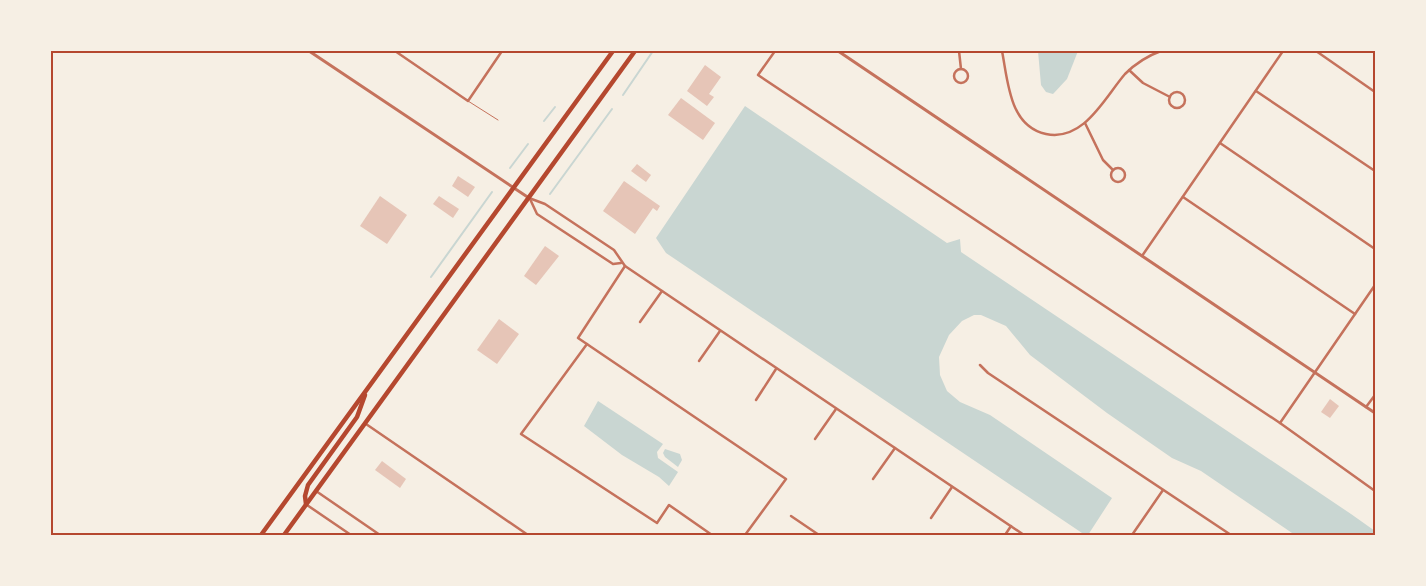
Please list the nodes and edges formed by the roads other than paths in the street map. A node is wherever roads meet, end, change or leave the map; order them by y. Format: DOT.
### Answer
graph roads {
  1 [pos="309,51"];
  2 [pos="395,51"];
  3 [pos="502,51"];
  4 [pos="613,51"];
  5 [pos="636,51"];
  6 [pos="775,51"];
  7 [pos="838,51"];
  8 [pos="959,51"];
  9 [pos="1002,51"];
  10 [pos="1160,51"];
  11 [pos="1283,51"];
  12 [pos="1316,51"];
  13 [pos="961,69"];
  14 [pos="1129,70"];
  15 [pos="1255,91"];
  16 [pos="1375,92"];
  17 [pos="1170,97"];
  18 [pos="468,101"];
  19 [pos="498,120"];
  20 [pos="1085,123"];
  21 [pos="1220,143"];
  22 [pos="1113,170"];
  23 [pos="1375,171"];
  24 [pos="514,187"];
  25 [pos="1183,197"];
  26 [pos="529,198"];
  27 [pos="1375,249"];
  28 [pos="1142,256"];
  29 [pos="621,263"];
  30 [pos="625,266"];
  31 [pos="1375,285"];
  32 [pos="662,291"];
  33 [pos="1355,314"];
  34 [pos="640,322"];
  35 [pos="720,331"];
  36 [pos="587,344"];
  37 [pos="699,361"];
  38 [pos="980,365"];
  39 [pos="776,369"];
  40 [pos="1315,372"];
  41 [pos="368,389"];
  42 [pos="1375,395"];
  43 [pos="756,400"];
  44 [pos="1366,407"];
  45 [pos="836,409"];
  46 [pos="1375,413"];
  47 [pos="365,423"];
  48 [pos="1280,423"];
  49 [pos="814,439"];
  50 [pos="895,448"];
  51 [pos="873,479"];
  52 [pos="952,487"];
  53 [pos="1163,490"];
  54 [pos="316,491"];
  55 [pos="1375,491"];
  56 [pos="306,504"];
  57 [pos="791,516"];
  58 [pos="931,518"];
  59 [pos="1011,526"];
  60 [pos="261,535"];
  61 [pos="284,535"];
  62 [pos="351,535"];
  63 [pos="380,535"];
  64 [pos="528,535"];
  65 [pos="712,535"];
  66 [pos="745,535"];
  67 [pos="819,535"];
  68 [pos="1005,535"];
  69 [pos="1024,535"];
  70 [pos="1132,535"];
  71 [pos="1231,535"];
  1 -- 24 [label="street"];
  2 -- 18 [label="street"];
  3 -- 18 [label="street"];
  4 -- 24 [label="highway"];
  5 -- 26 [label="highway"];
  6 -- 48 [label="street"];
  7 -- 28 [label="street"];
  8 -- 13 [label="street"];
  9 -- 20 [label="street"];
  10 -- 14 [label="street"];
  11 -- 15 [label="street"];
  12 -- 16 [label="street"];
  13 -- 13 [label="street"];
  14 -- 17 [label="street"];
  14 -- 20 [label="street"];
  15 -- 21 [label="street"];
  15 -- 23 [label="street"];
  17 -- 17 [label="street"];
  18 -- 19 [label="lane"];
  20 -- 22 [label="street"];
  21 -- 25 [label="street"];
  21 -- 27 [label="street"];
  22 -- 22 [label="street"];
  24 -- 26 [label="street"];
  24 -- 41 [label="highway"];
  25 -- 28 [label="street"];
  25 -- 33 [label="street"];
  26 -- 29 [label="street"];
  26 -- 29 [label="street"];
  26 -- 47 [label="highway"];
  28 -- 40 [label="street"];
  29 -- 30 [label="street"];
  30 -- 32 [label="street"];
  30 -- 36 [label="street"];
  31 -- 33 [label="street"];
  32 -- 34 [label="street"];
  32 -- 35 [label="street"];
  33 -- 40 [label="street"];
  35 -- 37 [label="street"];
  35 -- 39 [label="street"];
  36 -- 65 [label="street"];
  36 -- 66 [label="street"];
  38 -- 53 [label="street"];
  39 -- 43 [label="street"];
  39 -- 45 [label="street"];
  40 -- 44 [label="street"];
  40 -- 48 [label="street"];
  41 -- 56 [label="highway"];
  41 -- 60 [label="highway"];
  42 -- 44 [label="street"];
  44 -- 46 [label="street"];
  45 -- 49 [label="street"];
  45 -- 50 [label="street"];
  47 -- 54 [label="highway"];
  47 -- 64 [label="street"];
  48 -- 55 [label="street"];
  50 -- 51 [label="street"];
  50 -- 52 [label="street"];
  52 -- 58 [label="street"];
  52 -- 59 [label="street"];
  53 -- 70 [label="street"];
  53 -- 71 [label="street"];
  54 -- 56 [label="highway"];
  54 -- 63 [label="street"];
  56 -- 61 [label="highway"];
  56 -- 62 [label="street"];
  57 -- 67 [label="street"];
  59 -- 68 [label="street"];
  59 -- 69 [label="street"];
}
